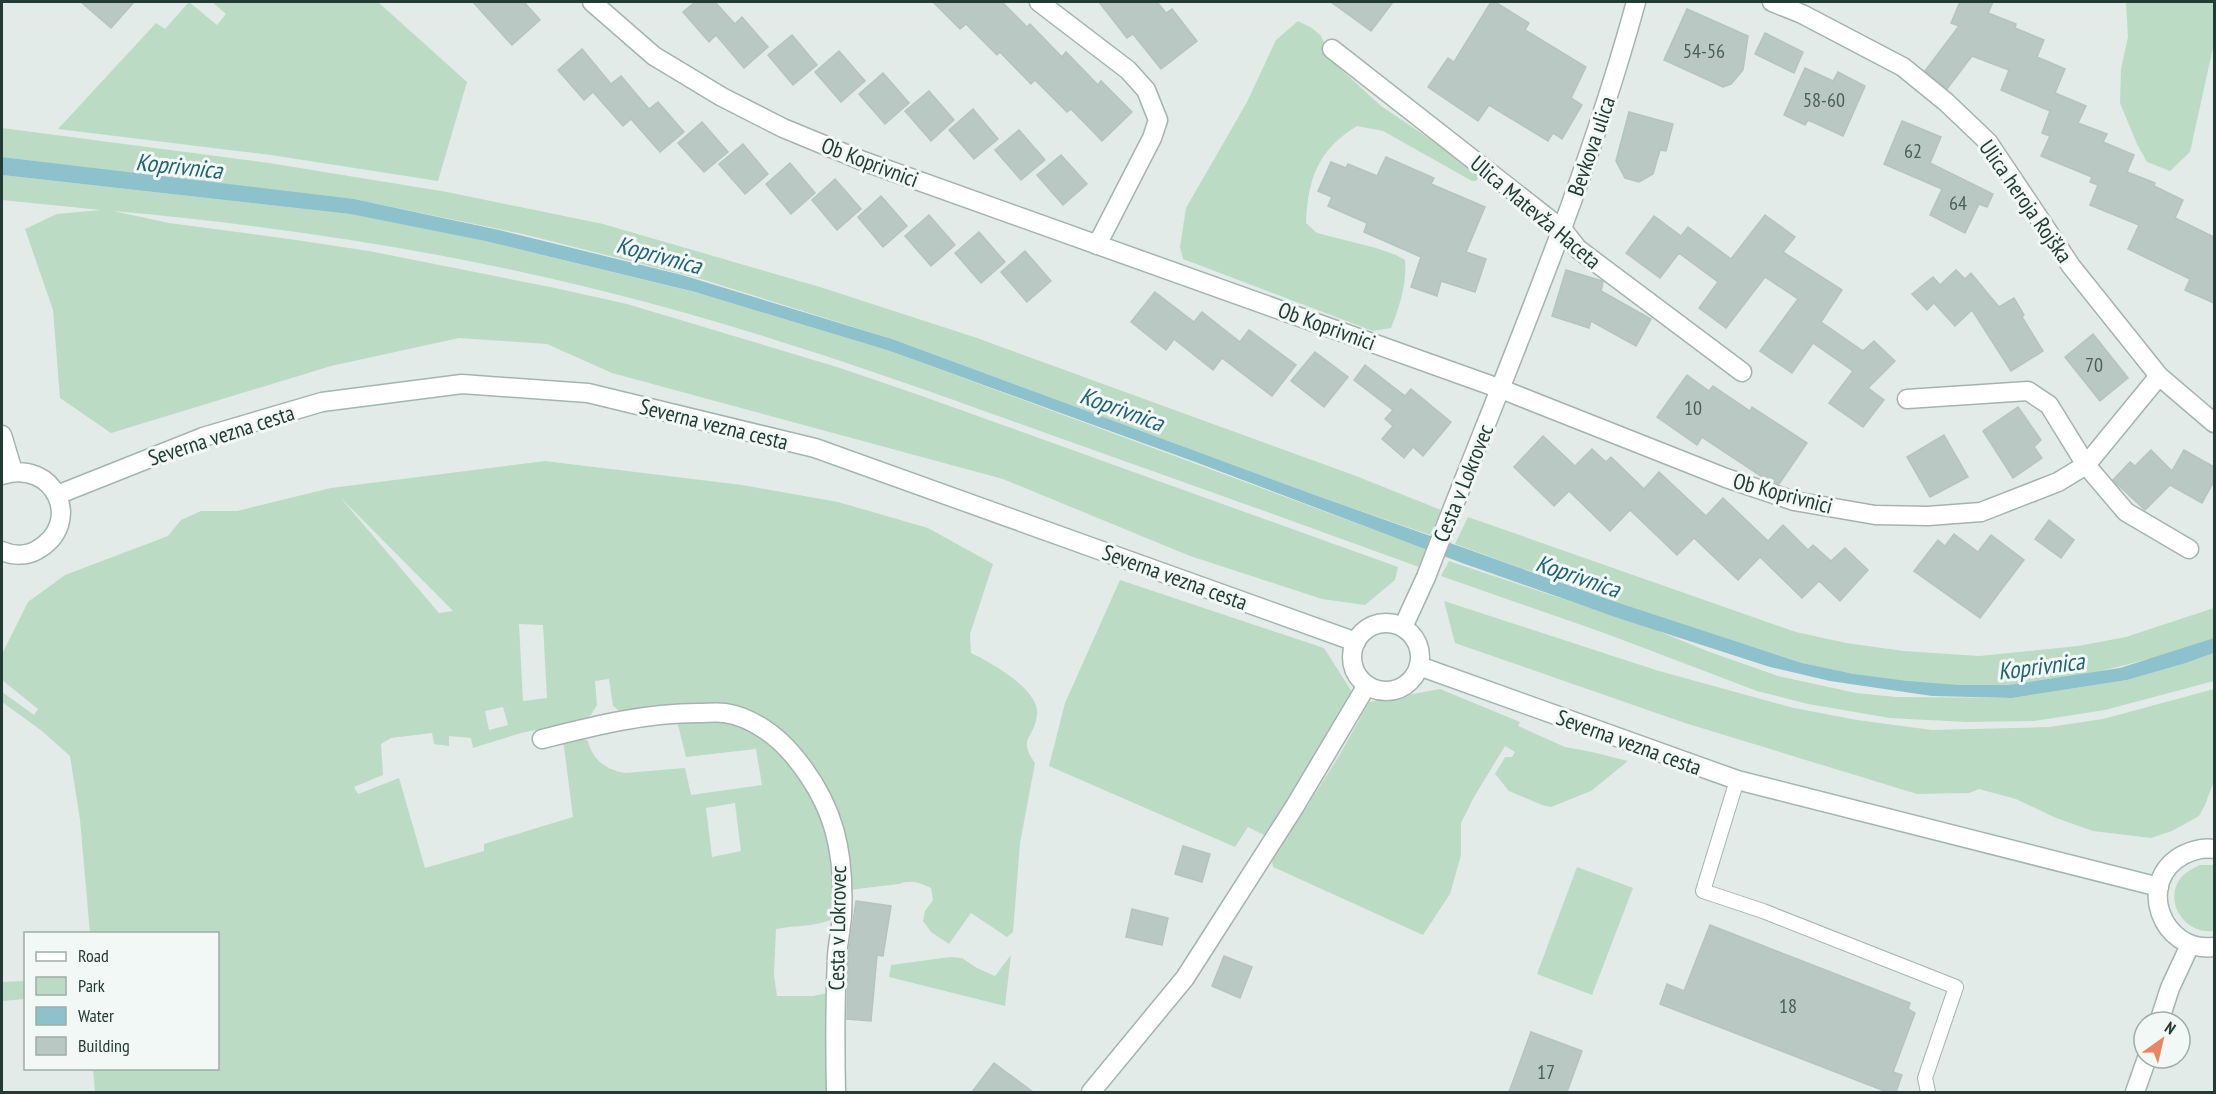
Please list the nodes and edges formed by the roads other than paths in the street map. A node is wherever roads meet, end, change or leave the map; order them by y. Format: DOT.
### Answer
graph roads {
  1 [pos="1039,2"];
  2 [pos="1636,2"];
  3 [pos="1772,2"];
  4 [pos="597,3"];
  5 [pos="1332,49"];
  6 [pos="1563,230"];
  7 [pos="1097,245"];
  8 [pos="1742,372"];
  9 [pos="2159,376"];
  10 [pos="1501,389"];
  11 [pos="1907,399"];
  12 [pos="2214,423"];
  13 [pos="2,435"];
  14 [pos="2086,465"];
  15 [pos="7,473"];
  16 [pos="57,495"];
  17 [pos="2189,549"];
  18 [pos="3,556"];
  19 [pos="1403,627"];
  20 [pos="1356,642"];
  21 [pos="1419,666"];
  22 [pos="1367,686"];
  23 [pos="542,739"];
  24 [pos="1737,780"];
  25 [pos="2214,849"];
  26 [pos="2159,887"];
  27 [pos="2190,945"];
  28 [pos="2214,947"];
  29 [pos="2163,1010"];
  30 [pos="2143,1070"];
  31 [pos="836,1092"];
  32 [pos="1091,1092"];
  33 [pos="1928,1092"];
  34 [pos="2135,1092"];
  1 -- 7 [label="street"];
  2 -- 6 [label="street, Bevkova ulica"];
  3 -- 9 [label="street, Ulica heroja Rojška"];
  4 -- 7 [label="street, Ob Koprivnici"];
  5 -- 6 [label="street, Ulica Matevža Haceta"];
  6 -- 8 [label="street, Ulica Matevža Haceta"];
  6 -- 10 [label="street, Bevkova ulica"];
  7 -- 10 [label="street, Ob Koprivnici"];
  9 -- 12 [label="street, Ulica heroja Rojška"];
  9 -- 14 [label="street, Ob Koprivnici"];
  10 -- 14 [label="street, Ob Koprivnici"];
  10 -- 19 [label="street, Cesta v Lokrovec"];
  11 -- 14 [label="street"];
  13 -- 15 [label="street"];
  14 -- 17 [label="street"];
  15 -- 16 [label="street"];
  16 -- 18 [label="street"];
  16 -- 20 [label="street, Severna vezna cesta"];
  19 -- 20 [label="street"];
  19 -- 21 [label="street"];
  20 -- 22 [label="street"];
  21 -- 22 [label="street"];
  21 -- 24 [label="street, Severna vezna cesta"];
  22 -- 32 [label="street"];
  23 -- 31 [label="street, Cesta v Lokrovec"];
  24 -- 26 [label="street, Severna vezna cesta"];
  24 -- 33 [label="lane"];
  25 -- 26 [label="street"];
  26 -- 27 [label="street"];
  27 -- 28 [label="street"];
  27 -- 29 [label="street"];
  30 -- 34 [label="street"];
}
